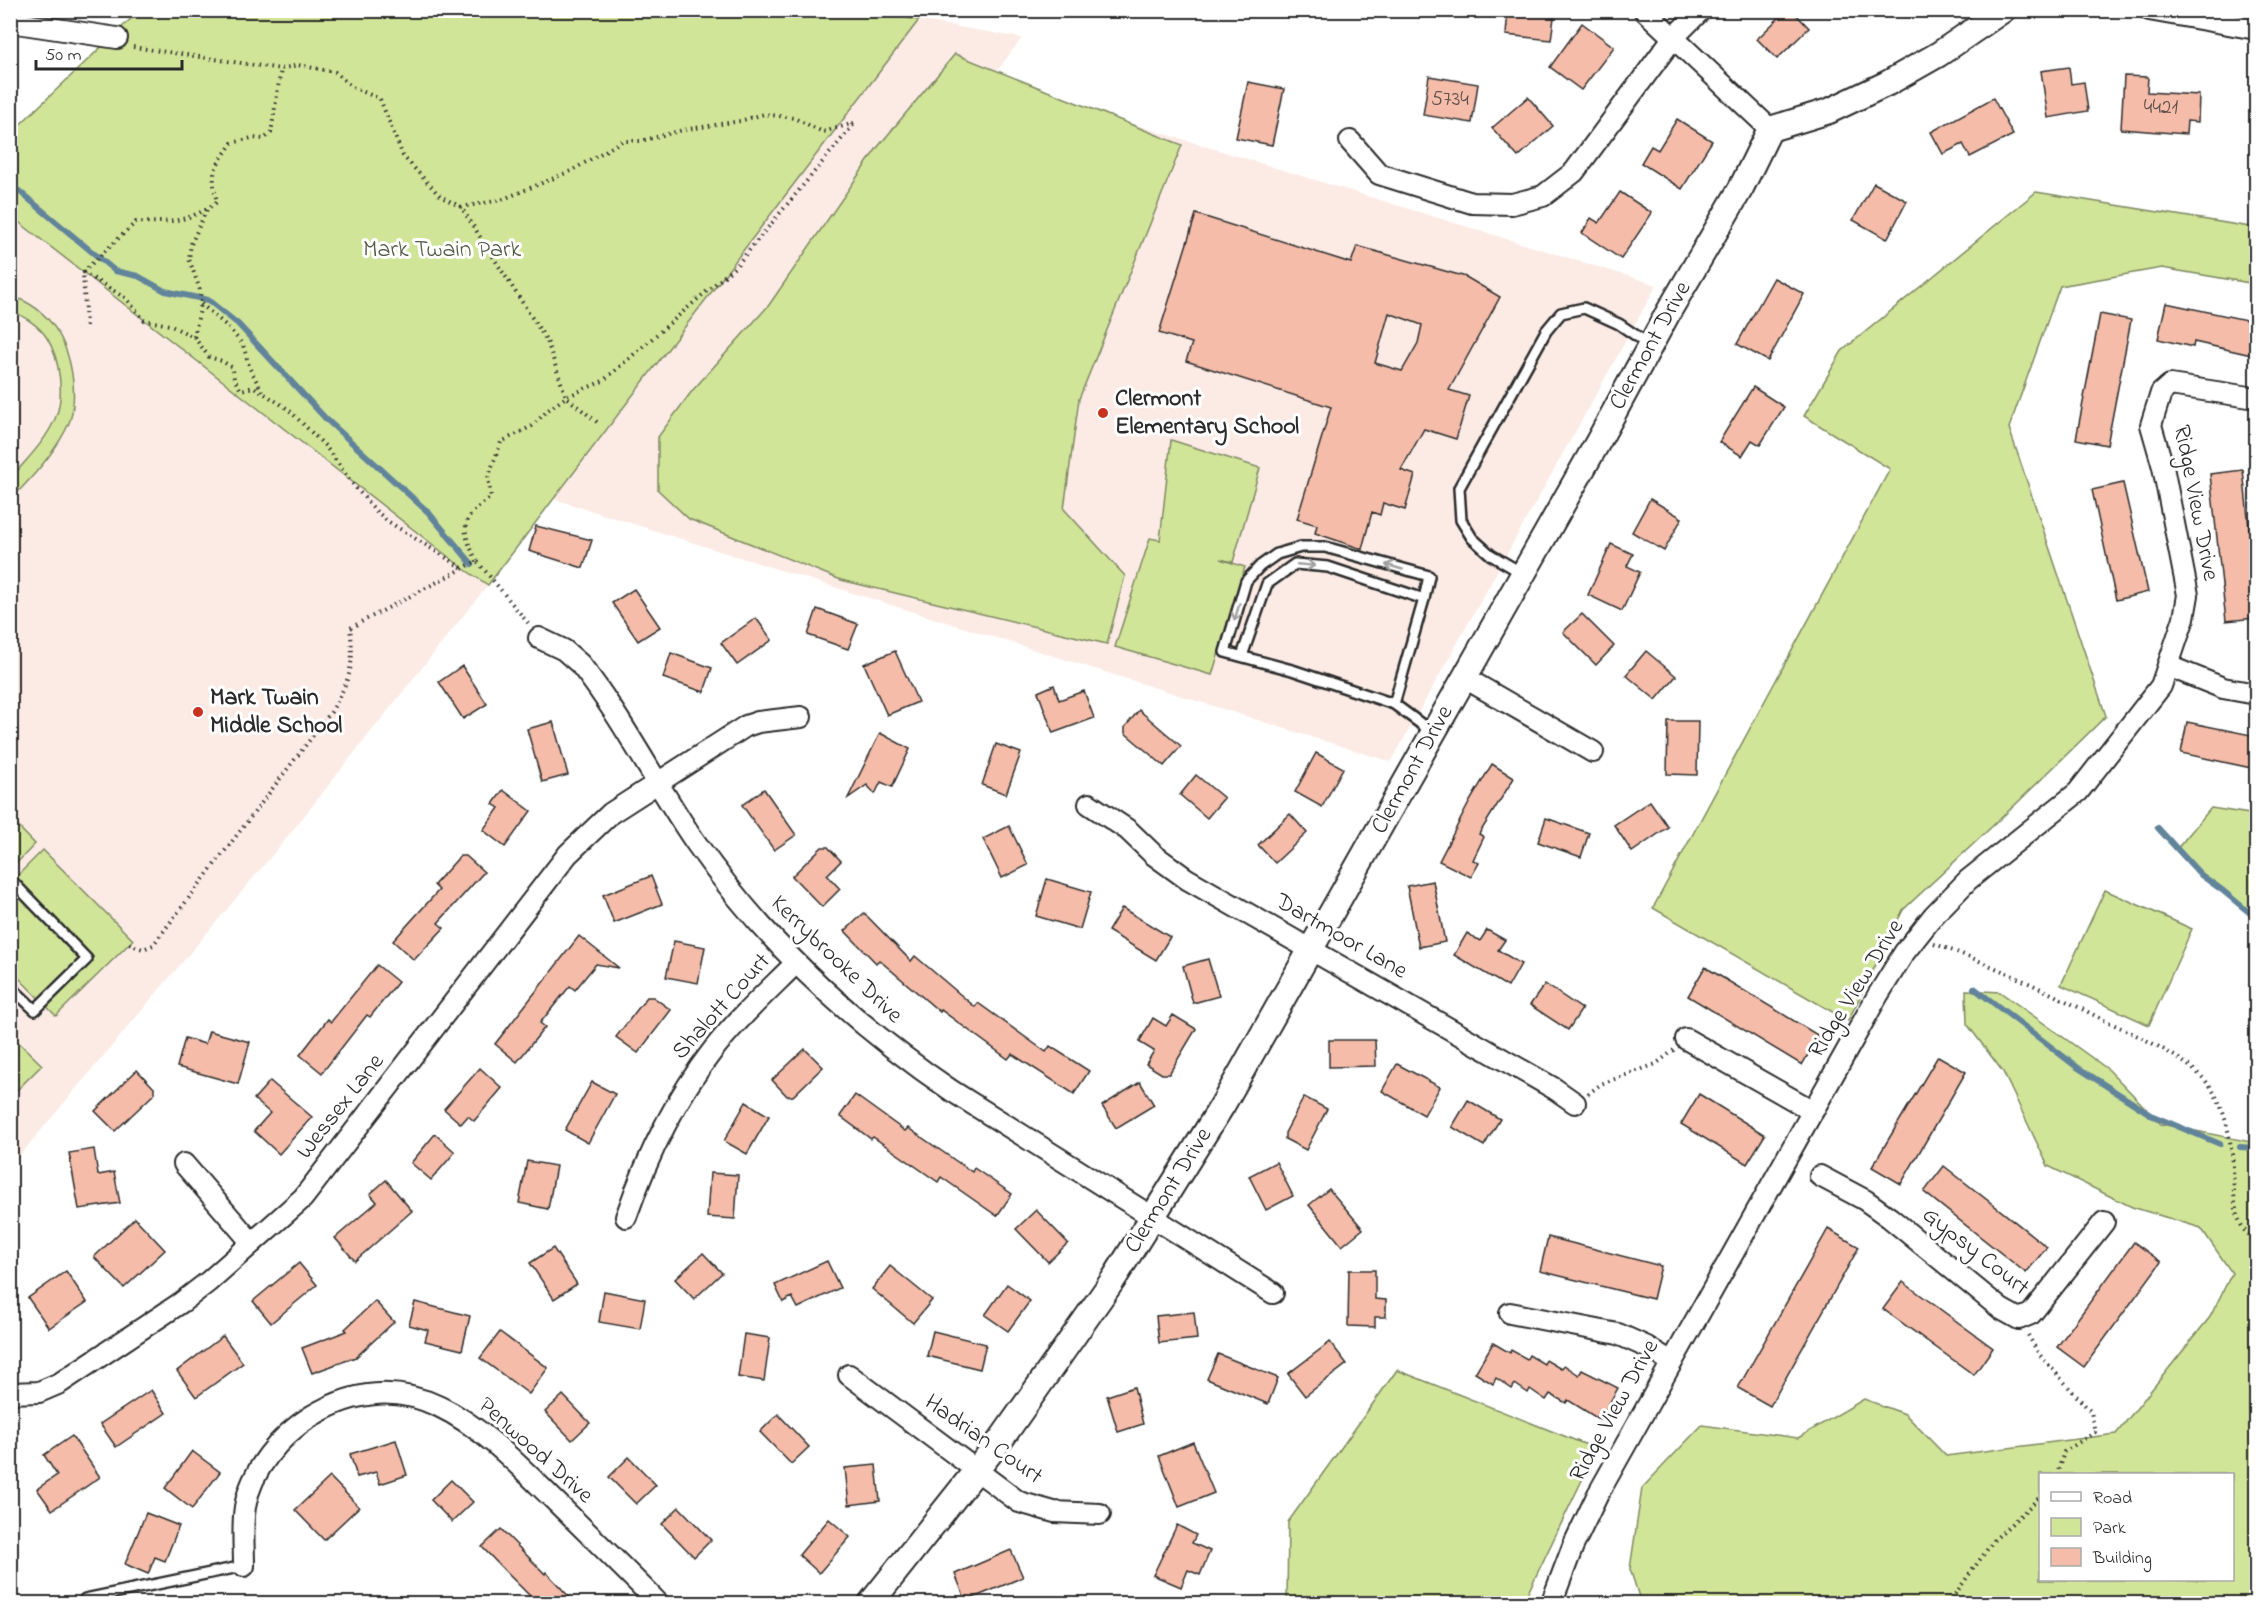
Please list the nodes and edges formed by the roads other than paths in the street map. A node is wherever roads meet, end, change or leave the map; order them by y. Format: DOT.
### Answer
graph roads {
  1 [pos="1644,10"];
  2 [pos="1701,10"];
  3 [pos="2003,10"];
  4 [pos="2149,10"];
  5 [pos="10,22"];
  6 [pos="2256,29"];
  7 [pos="117,38"];
  8 [pos="1673,38"];
  9 [pos="1770,129"];
  10 [pos="1350,141"];
  11 [pos="1650,345"];
  12 [pos="2256,398"];
  13 [pos="1522,574"];
  14 [pos="1424,599"];
  15 [pos="538,638"];
  16 [pos="1242,656"];
  17 [pos="2168,666"];
  18 [pos="1465,678"];
  19 [pos="2256,694"];
  20 [pos="1394,704"];
  21 [pos="801,717"];
  22 [pos="1434,733"];
  23 [pos="1593,752"];
  24 [pos="657,782"];
  25 [pos="1089,804"];
  26 [pos="10,879"];
  27 [pos="1311,950"];
  28 [pos="796,963"];
  29 [pos="10,986"];
  30 [pos="1686,1040"];
  31 [pos="1575,1103"];
  32 [pos="1813,1111"];
  33 [pos="184,1164"];
  34 [pos="1820,1176"];
  35 [pos="626,1217"];
  36 [pos="1154,1217"];
  37 [pos="2104,1222"];
  38 [pos="252,1243"];
  39 [pos="1273,1293"];
  40 [pos="1510,1313"];
  41 [pos="1672,1362"];
  42 [pos="849,1375"];
  43 [pos="10,1393"];
  44 [pos="976,1471"];
  45 [pos="1100,1514"];
  46 [pos="244,1566"];
  47 [pos="85,1599"];
  48 [pos="659,1604"];
  49 [pos="870,1604"];
  50 [pos="1551,1604"];
  1 -- 8 [label="street"];
  2 -- 8 [label="street"];
  3 -- 9 [label="street"];
  4 -- 6 [label="street"];
  5 -- 7 [label="street"];
  8 -- 9 [label="street"];
  8 -- 10 [label="street"];
  9 -- 11 [label="street, Clermont Drive"];
  11 -- 13 [label="street, Clermont Drive"];
  11 -- 13 [label="lane"];
  12 -- 17 [label="street, Ridge View Drive"];
  13 -- 18 [label="street, Clermont Drive"];
  16 -- 14 [label="lane, one-way"];
  14 -- 16 [label="lane, one-way"];
  14 -- 20 [label="lane"];
  15 -- 24 [label="street, Kerrybrooke Drive"];
  16 -- 20 [label="lane"];
  17 -- 19 [label="street"];
  17 -- 32 [label="street, Ridge View Drive"];
  18 -- 22 [label="street, Clermont Drive"];
  18 -- 23 [label="street"];
  20 -- 22 [label="lane"];
  21 -- 24 [label="street, Wessex Lane"];
  22 -- 27 [label="street, Clermont Drive"];
  24 -- 28 [label="street, Kerrybrooke Drive"];
  24 -- 38 [label="street, Wessex Lane"];
  25 -- 27 [label="street, Dartmoor Lane"];
  26 -- 29 [label="lane"];
  27 -- 31 [label="street, Dartmoor Lane"];
  27 -- 36 [label="street, Clermont Drive"];
  28 -- 35 [label="street, Shalott Court"];
  28 -- 36 [label="street, Kerrybrooke Drive"];
  30 -- 32 [label="street"];
  32 -- 41 [label="street, Ridge View Drive"];
  33 -- 38 [label="street"];
  34 -- 37 [label="street, Gypsy Court"];
  36 -- 39 [label="street, Kerrybrooke Drive"];
  36 -- 44 [label="street, Clermont Drive"];
  38 -- 43 [label="street, Wessex Lane"];
  40 -- 41 [label="street"];
  41 -- 50 [label="street, Ridge View Drive"];
  42 -- 44 [label="street, Hadrian Court"];
  44 -- 45 [label="street, Hadrian Court"];
  44 -- 49 [label="street, Clermont Drive"];
  46 -- 47 [label="lane"];
  46 -- 48 [label="street, Penwood Drive"];
}
